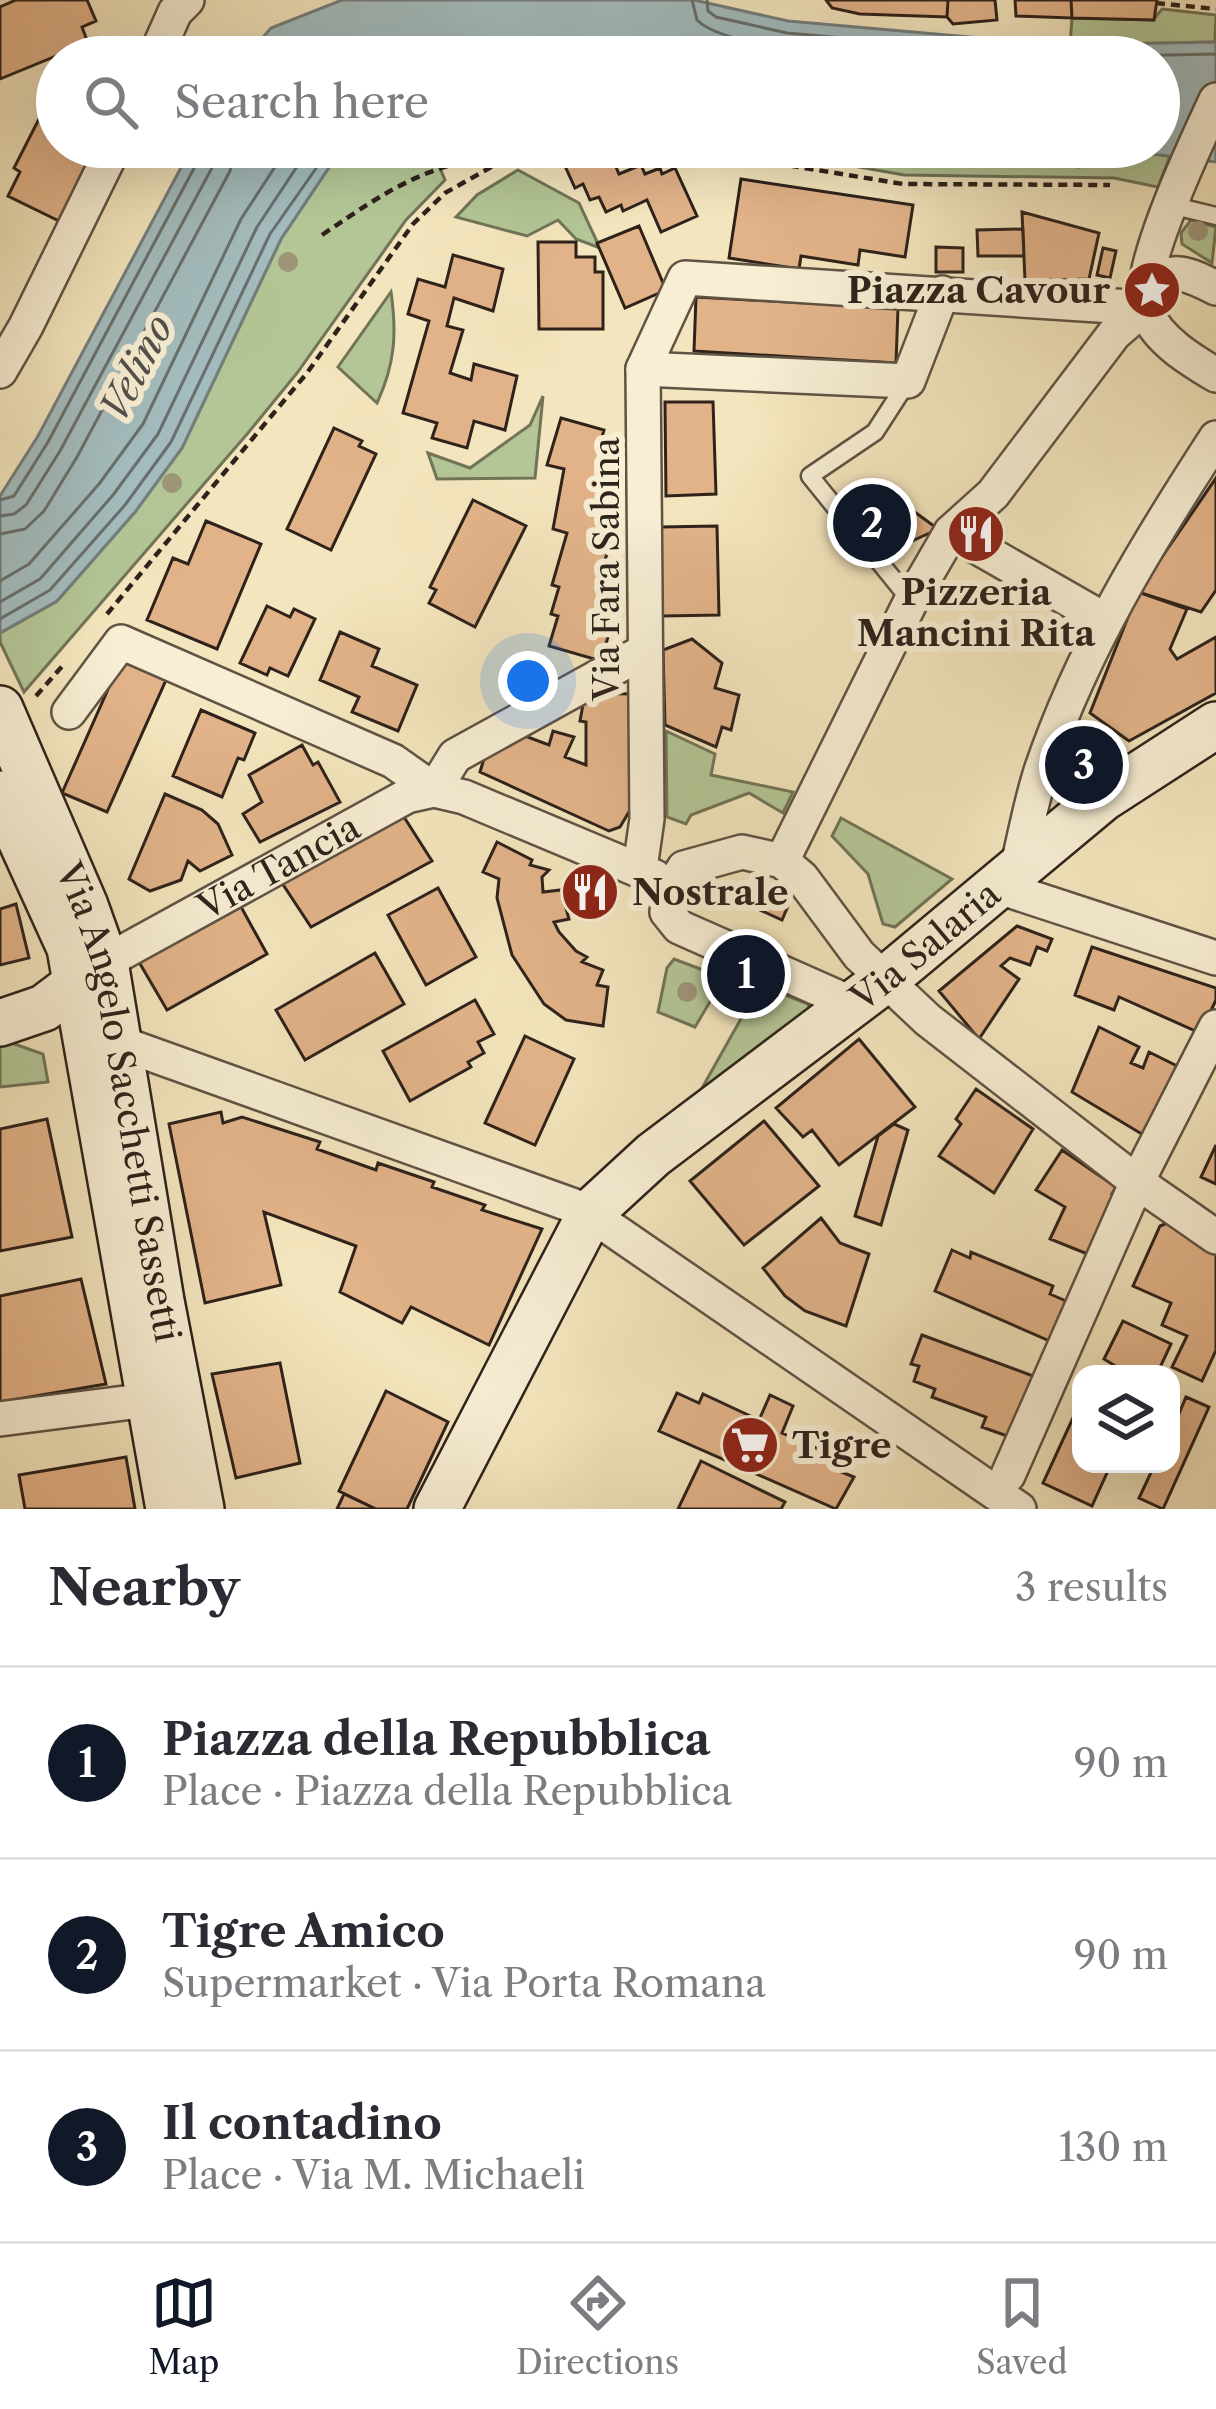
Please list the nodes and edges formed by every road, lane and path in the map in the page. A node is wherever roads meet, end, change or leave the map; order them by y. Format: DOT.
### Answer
graph roads {
  1 [pos="187,0"];
  2 [pos="1156,3"];
  3 [pos="1216,9"];
  4 [pos="164,36"];
  5 [pos="1216,100"];
  6 [pos="104,168"];
  7 [pos="436,168"];
  8 [pos="490,168"];
  9 [pos="805,168"];
  10 [pos="1110,185"];
  11 [pos="1189,206"];
  12 [pos="322,235"];
  13 [pos="1216,288"];
  14 [pos="942,293"];
  15 [pos="1146,296"];
  16 [pos="644,369"];
  17 [pos="0,371"];
  18 [pos="1216,375"];
  19 [pos="908,381"];
  20 [pos="1216,438"];
  21 [pos="951,532"];
  22 [pos="911,601"];
  23 [pos="1105,620"];
  24 [pos="98,624"];
  25 [pos="645,651"];
  26 [pos="69,658"];
  27 [pos="12,709"];
  28 [pos="69,712"];
  29 [pos="1216,725"];
  30 [pos="434,790"];
  31 [pos="0,794"];
  32 [pos="782,861"];
  33 [pos="640,868"];
  34 [pos="1006,877"];
  35 [pos="672,887"];
  36 [pos="1216,958"];
  37 [pos="89,973"];
  38 [pos="869,992"];
  39 [pos="0,1027"];
  40 [pos="1216,1027"];
  41 [pos="104,1050"];
  42 [pos="1136,1182"];
  43 [pos="600,1220"];
  44 [pos="1216,1237"];
  45 [pos="148,1400"];
  46 [pos="0,1419"];
  47 [pos="1007,1475"];
  48 [pos="169,1509"];
  49 [pos="201,1509"];
  50 [pos="437,1509"];
  51 [pos="467,1509"];
  52 [pos="1018,1509"];
  1 -- 4 [label="street"];
  2 -- 3 [label="path"];
  5 -- 11 [label="street"];
  6 -- 17 [label="street"];
  7 -- 12 [label="path"];
  8 -- 24 [label="path"];
  9 -- 10 [label="path"];
  11 -- 15 [label="street"];
  13 -- 15 [label="street"];
  14 -- 15 [label="street"];
  14 -- 16 [label="street, Via Fara Sabina"];
  14 -- 19 [label="street"];
  15 -- 18 [label="street"];
  15 -- 21 [label="street"];
  16 -- 19 [label="street"];
  16 -- 25 [label="street, Via Fara Sabina"];
  19 -- 22 [label="lane"];
  20 -- 23 [label="street"];
  21 -- 22 [label="street"];
  21 -- 23 [label="street"];
  22 -- 32 [label="street"];
  23 -- 34 [label="street"];
  25 -- 30 [label="street"];
  25 -- 33 [label="street, Via Fara Sabina"];
  26 -- 27 [label="path"];
  27 -- 37 [label="main road, Via Angelo Sacchetti Sassetti"];
  28 -- 30 [label="street"];
  29 -- 34 [label="main road, Via Salaria"];
  30 -- 33 [label="street"];
  30 -- 37 [label="street, Via Tancia"];
  31 -- 37 [label="main road, Via Angelo Sacchetti Sassetti"];
  32 -- 35 [label="street"];
  32 -- 38 [label="street"];
  33 -- 35 [label="street"];
  34 -- 36 [label="street"];
  34 -- 38 [label="main road, Via Salaria"];
  35 -- 38 [label="street"];
  37 -- 39 [label="main road, Via Tancia"];
  37 -- 41 [label="main road, Via Angelo Sacchetti Sassetti"];
  38 -- 42 [label="street"];
  38 -- 43 [label="main road, Via Salaria"];
  39 -- 41 [label="main road"];
  40 -- 42 [label="street"];
  41 -- 43 [label="street"];
  41 -- 45 [label="main road, Via Angelo Sacchetti Sassetti"];
  41 -- 49 [label="main road, Via Angelo Sacchetti Sassetti"];
  42 -- 44 [label="street"];
  42 -- 47 [label="street"];
  43 -- 50 [label="main road, Via Salaria"];
  43 -- 51 [label="main road, Via Salaria"];
  43 -- 52 [label="street"];
  45 -- 46 [label="street"];
  45 -- 48 [label="main road, Via Angelo Sacchetti Sassetti"];
}
